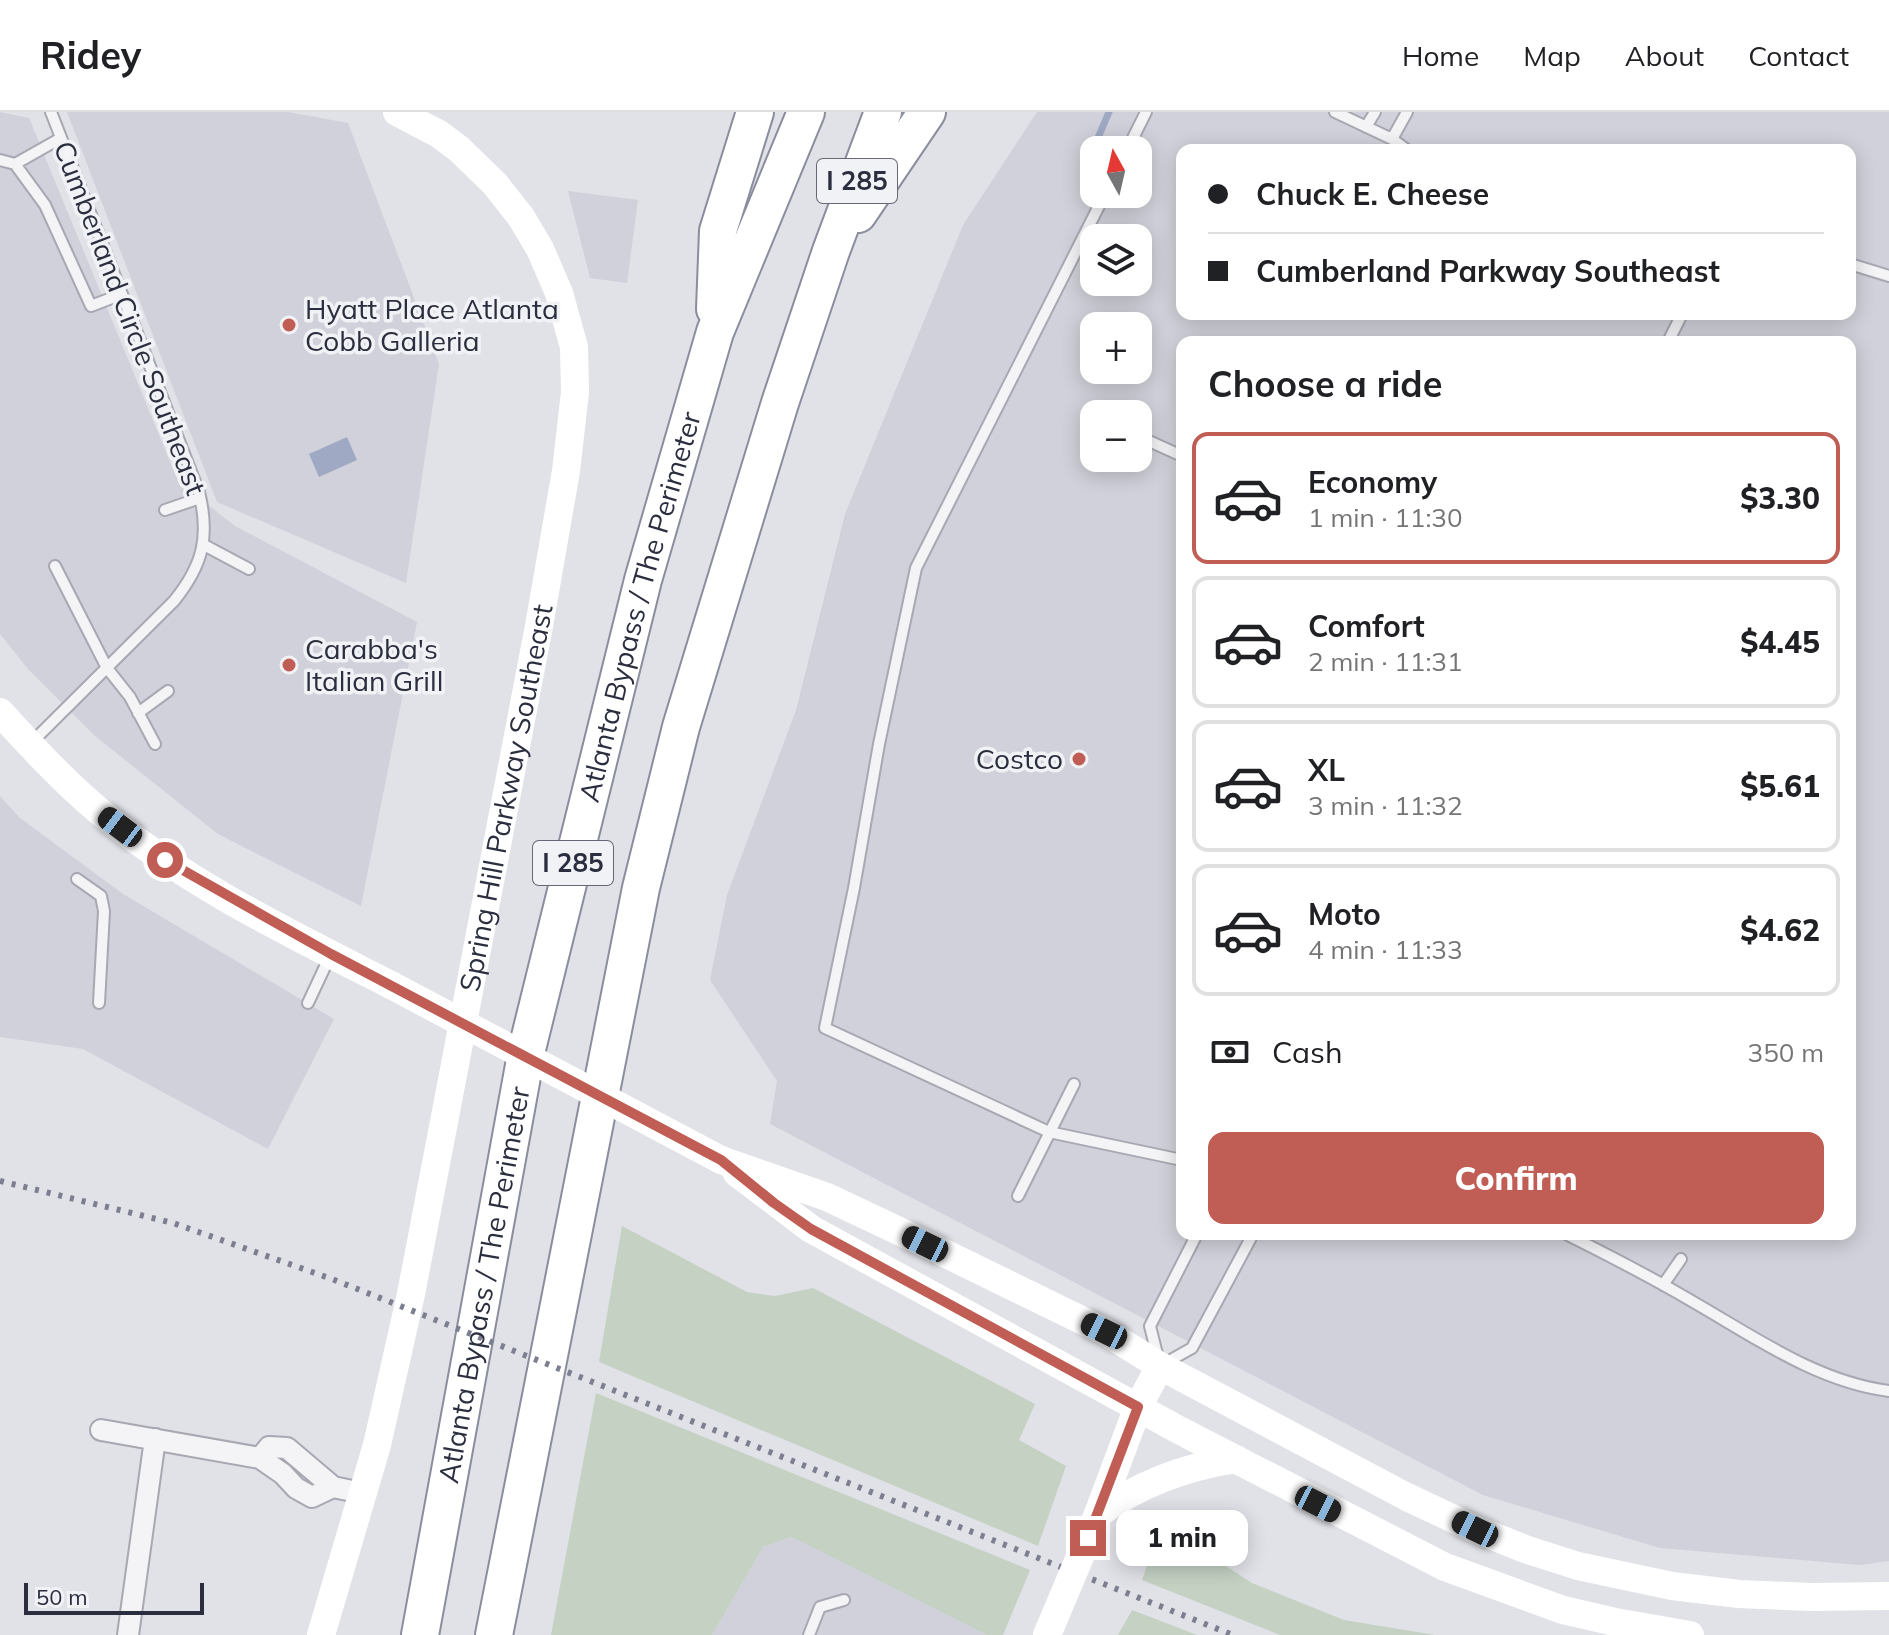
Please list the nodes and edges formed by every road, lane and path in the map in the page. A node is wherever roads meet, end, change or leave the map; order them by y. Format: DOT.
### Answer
graph roads {
  1 [pos="51,112"];
  2 [pos="397,112"];
  3 [pos="755,112"];
  4 [pos="806,112"];
  5 [pos="883,112"];
  6 [pos="927,112"];
  7 [pos="1146,112"];
  8 [pos="1375,112"];
  9 [pos="1407,112"];
  10 [pos="1339,113"];
  11 [pos="1366,127"];
  12 [pos="1134,136"];
  13 [pos="61,138"];
  14 [pos="1392,139"];
  15 [pos="1399,144"];
  16 [pos="0,160"];
  17 [pos="15,164"];
  18 [pos="1098,208"];
  19 [pos="831,251"];
  20 [pos="1856,266"];
  21 [pos="1889,276"];
  22 [pos="122,294"];
  23 [pos="715,332"];
  24 [pos="1152,442"];
  25 [pos="1176,453"];
  26 [pos="200,498"];
  27 [pos="165,510"];
  28 [pos="204,545"];
  29 [pos="55,566"];
  30 [pos="249,569"];
  31 [pos="107,668"];
  32 [pos="168,691"];
  33 [pos="0,712"];
  34 [pos="138,713"];
  35 [pos="30,744"];
  36 [pos="155,744"];
  37 [pos="77,879"];
  38 [pos="331,954"];
  39 [pos="99,1003"];
  40 [pos="308,1003"];
  41 [pos="1074,1084"];
  42 [pos="1049,1132"];
  43 [pos="1176,1159"];
  44 [pos="721,1160"];
  45 [pos="1018,1196"];
  46 [pos="1194,1240"];
  47 [pos="1250,1240"];
  48 [pos="1577,1240"];
  49 [pos="1681,1259"];
  50 [pos="1663,1285"];
  51 [pos="1160,1366"];
  52 [pos="1889,1391"];
  53 [pos="1138,1407"];
  54 [pos="101,1430"];
  55 [pos="155,1439"];
  56 [pos="1236,1459"];
  57 [pos="362,1493"];
  58 [pos="1098,1514"];
  59 [pos="1889,1596"];
  60 [pos="844,1600"];
  61 [pos="128,1635"];
  62 [pos="321,1635"];
  63 [pos="420,1635"];
  64 [pos="494,1635"];
  65 [pos="809,1635"];
  66 [pos="1047,1635"];
  67 [pos="1690,1635"];
  1 -- 13 [label="lane, Cumberland Circle Southeast"];
  2 -- 57 [label="main road, Spring Hill Parkway Southeast"];
  3 -- 23 [label="highway"];
  4 -- 23 [label="highway, Atlanta Bypass / The Perimeter / I 285"];
  5 -- 19 [label="highway, I 285"];
  6 -- 19 [label="highway"];
  7 -- 12 [label="lane"];
  8 -- 11 [label="lane"];
  9 -- 14 [label="lane"];
  10 -- 11 [label="lane"];
  11 -- 14 [label="lane"];
  13 -- 17 [label="lane"];
  13 -- 22 [label="lane, Cumberland Circle Southeast"];
  14 -- 15 [label="lane"];
  16 -- 17 [label="lane"];
  17 -- 22 [label="lane"];
  18 -- 42 [label="lane"];
  19 -- 64 [label="highway, I 285"];
  20 -- 21 [label="lane"];
  22 -- 26 [label="lane, Cumberland Circle Southeast"];
  23 -- 63 [label="highway, Atlanta Bypass / The Perimeter / I 285"];
  24 -- 25 [label="lane"];
  26 -- 27 [label="lane"];
  26 -- 28 [label="lane, Cumberland Circle Southeast"];
  28 -- 30 [label="lane"];
  28 -- 31 [label="lane, Cumberland Circle Southeast"];
  29 -- 31 [label="lane"];
  31 -- 34 [label="lane"];
  31 -- 35 [label="lane, Cumberland Circle Southeast"];
  32 -- 34 [label="lane"];
  33 -- 35 [label="main road"];
  34 -- 36 [label="lane"];
  35 -- 38 [label="main road"];
  37 -- 39 [label="lane"];
  38 -- 40 [label="lane"];
  38 -- 44 [label="main road, bridge"];
  41 -- 42 [label="lane"];
  42 -- 43 [label="lane"];
  42 -- 45 [label="lane"];
  44 -- 51 [label="main road"];
  44 -- 53 [label="main road"];
  46 -- 51 [label="lane"];
  47 -- 51 [label="lane"];
  48 -- 50 [label="lane"];
  49 -- 50 [label="lane"];
  50 -- 52 [label="lane"];
  51 -- 53 [label="main road"];
  51 -- 59 [label="main road"];
  53 -- 56 [label="main road"];
  53 -- 58 [label="main road"];
  54 -- 55 [label="street"];
  55 -- 57 [label="street"];
  55 -- 61 [label="street"];
  56 -- 58 [label="main road"];
  56 -- 67 [label="main road"];
  57 -- 62 [label="main road, Spring Hill Parkway Southeast"];
  58 -- 66 [label="main road, bridge"];
  60 -- 65 [label="lane"];
}
